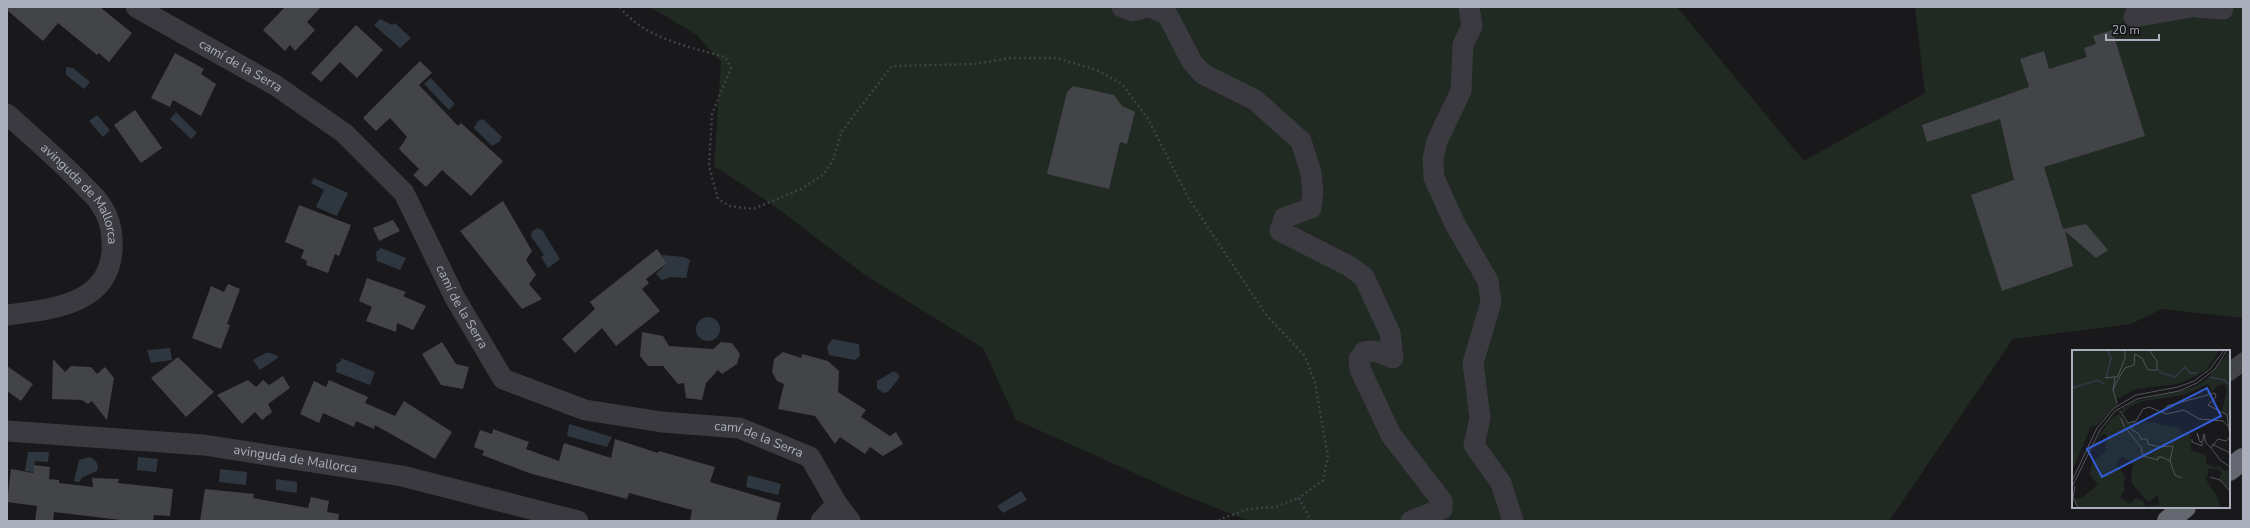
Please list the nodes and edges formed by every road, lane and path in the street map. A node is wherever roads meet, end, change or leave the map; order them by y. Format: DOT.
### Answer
graph roads {
  1 [pos="136,7"];
  2 [pos="620,7"];
  3 [pos="1122,7"];
  4 [pos="1148,7"];
  5 [pos="1469,7"];
  6 [pos="2139,7"];
  7 [pos="2191,7"];
  8 [pos="2196,7"];
  9 [pos="2223,9"];
  10 [pos="7,114"];
  11 [pos="7,315"];
  12 [pos="7,431"];
  13 [pos="2243,459"];
  14 [pos="2230,469"];
  15 [pos="1299,498"];
  16 [pos="837,504"];
  17 [pos="2184,508"];
  18 [pos="578,521"];
  19 [pos="821,521"];
  20 [pos="850,521"];
  21 [pos="1219,521"];
  22 [pos="1311,521"];
  23 [pos="1411,521"];
  24 [pos="1513,521"];
  25 [pos="2168,521"];
  1 -- 16 [label="street, camí de la Serra"];
  2 -- 15 [label="path"];
  3 -- 4 [label="street"];
  4 -- 23 [label="street"];
  5 -- 24 [label="street"];
  6 -- 7 [label="street"];
  8 -- 9 [label="street"];
  10 -- 11 [label="street, avinguda de Mallorca"];
  12 -- 18 [label="street, avinguda de Mallorca"];
  13 -- 14 [label="highway"];
  15 -- 21 [label="path"];
  15 -- 22 [label="path"];
  16 -- 19 [label="street"];
  16 -- 20 [label="street, camí de la Serra"];
  17 -- 25 [label="highway"];
}
